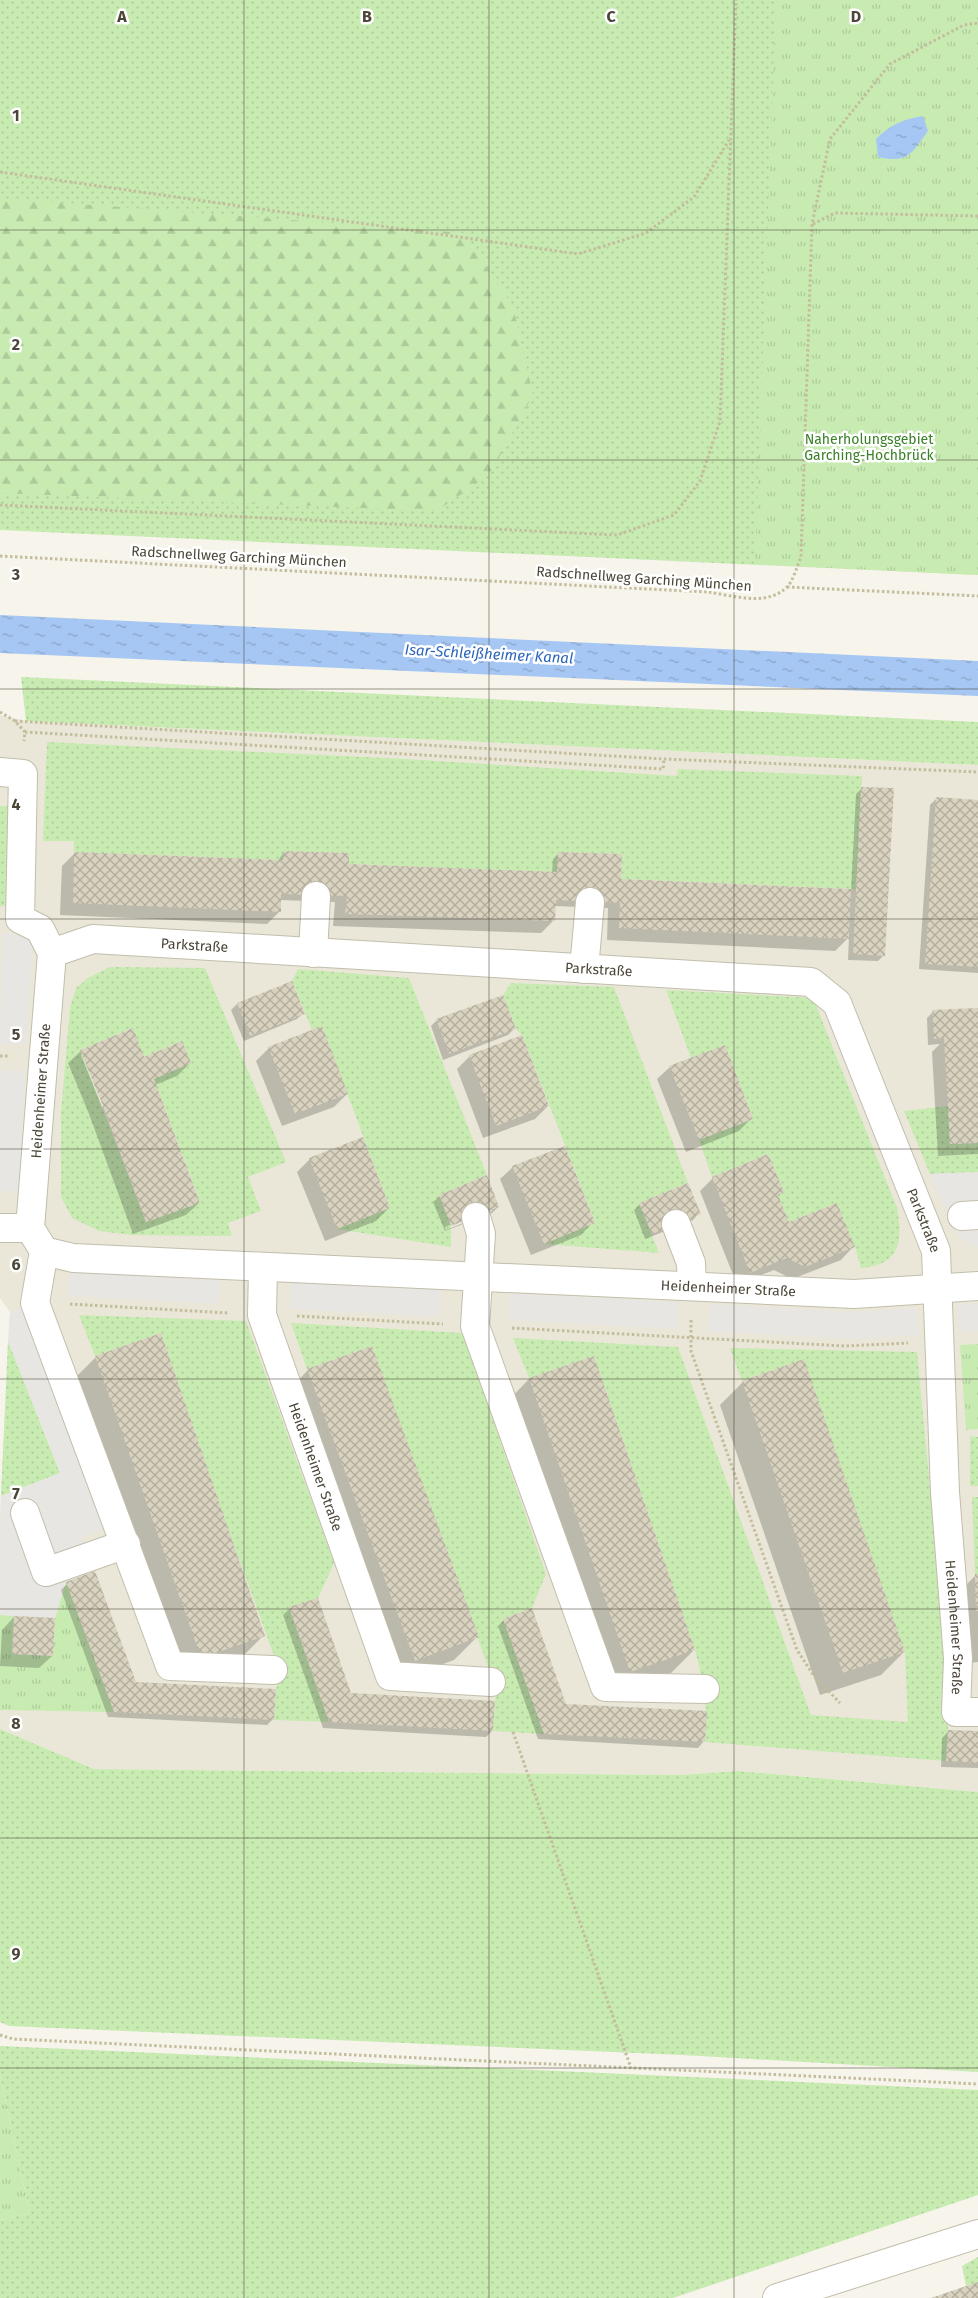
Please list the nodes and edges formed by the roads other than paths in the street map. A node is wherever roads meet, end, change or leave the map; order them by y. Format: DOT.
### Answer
graph roads {
  1 [pos="0,772"];
  2 [pos="316,896"];
  3 [pos="590,902"];
  4 [pos="52,953"];
  5 [pos="314,953"];
  6 [pos="584,969"];
  7 [pos="476,1217"];
  8 [pos="676,1224"];
  9 [pos="0,1228"];
  10 [pos="37,1240"];
  11 [pos="263,1268"];
  12 [pos="479,1278"];
  13 [pos="692,1286"];
  14 [pos="978,1286"];
  15 [pos="936,1287"];
  16 [pos="945,1492"];
  17 [pos="25,1514"];
  18 [pos="126,1544"];
  19 [pos="273,1670"];
  20 [pos="491,1682"];
  21 [pos="705,1689"];
  22 [pos="978,1712"];
  23 [pos="978,2234"];
  24 [pos="777,2298"];
  1 -- 4 [label="street"];
  2 -- 5 [label="street"];
  3 -- 6 [label="street"];
  4 -- 5 [label="street, Parkstraße"];
  4 -- 10 [label="street, Heidenheimer Straße"];
  5 -- 6 [label="street, Parkstraße"];
  6 -- 15 [label="street, Parkstraße"];
  7 -- 12 [label="street"];
  8 -- 13 [label="street"];
  9 -- 10 [label="street, Heidenheimer Straße"];
  10 -- 11 [label="street, Heidenheimer Straße"];
  10 -- 18 [label="street"];
  11 -- 12 [label="street, Heidenheimer Straße"];
  11 -- 20 [label="street, Heidenheimer Straße"];
  12 -- 13 [label="street, Heidenheimer Straße"];
  12 -- 21 [label="street"];
  13 -- 15 [label="street, Heidenheimer Straße"];
  14 -- 15 [label="street, Heidenheimer Straße"];
  15 -- 16 [label="street, Parkstraße"];
  16 -- 22 [label="street, Heidenheimer Straße"];
  17 -- 18 [label="street"];
  18 -- 19 [label="street"];
  23 -- 24 [label="street"];
}
